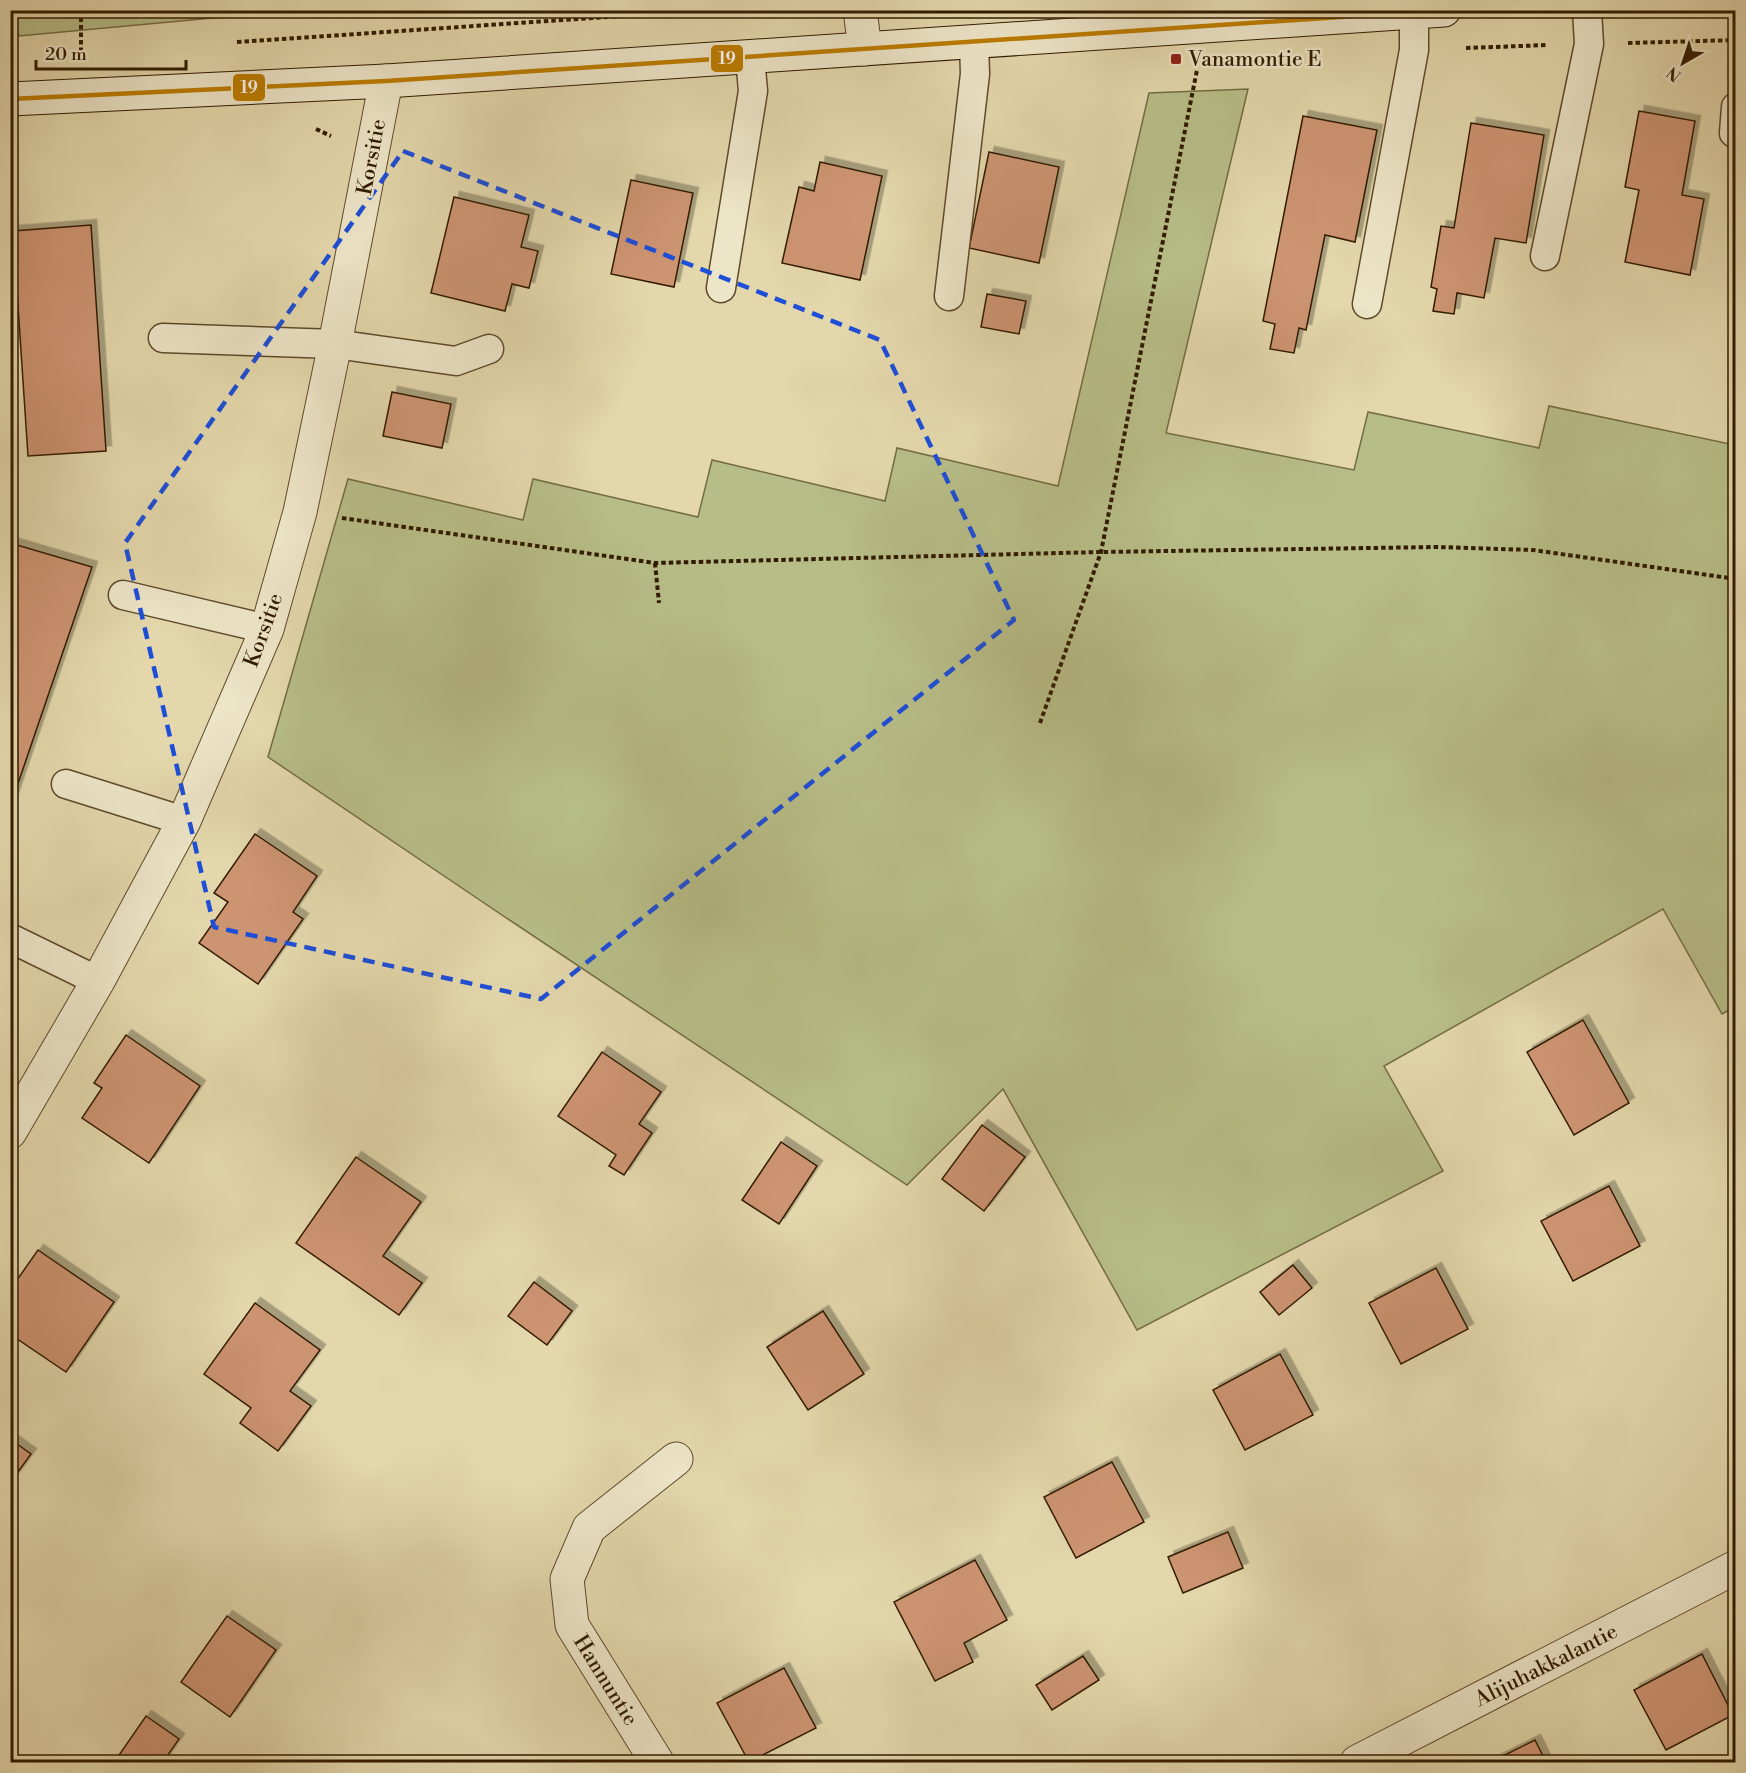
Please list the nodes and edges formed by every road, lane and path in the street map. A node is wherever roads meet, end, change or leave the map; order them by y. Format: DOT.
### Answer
graph roads {
  1 [pos="81,10"];
  2 [pos="712,10"];
  3 [pos="860,10"];
  4 [pos="1587,10"];
  5 [pos="1429,12"];
  6 [pos="234,42"];
  7 [pos="974,42"];
  8 [pos="866,49"];
  9 [pos="70,53"];
  10 [pos="750,57"];
  11 [pos="1197,69"];
  12 [pos="386,81"];
  13 [pos="10,99"];
  14 [pos="1545,256"];
  15 [pos="721,288"];
  16 [pos="949,296"];
  17 [pos="1367,304"];
  18 [pos="163,338"];
  19 [pos="335,344"];
  20 [pos="489,349"];
  21 [pos="300,512"];
  22 [pos="1101,552"];
  23 [pos="655,563"];
  24 [pos="1736,579"];
  25 [pos="123,594"];
  26 [pos="659,603"];
  27 [pos="267,629"];
  28 [pos="1040,723"];
  29 [pos="66,784"];
  30 [pos="184,821"];
  31 [pos="10,939"];
  32 [pos="98,981"];
  33 [pos="10,1132"];
  34 [pos="676,1458"];
  35 [pos="1736,1567"];
  36 [pos="657,1762"];
  37 [pos="1357,1762"];
  1 -- 9 [label="path"];
  2 -- 6 [label="path"];
  3 -- 8 [label="street"];
  4 -- 14 [label="lane"];
  5 -- 7 [label="street"];
  5 -- 17 [label="lane"];
  7 -- 8 [label="street"];
  7 -- 16 [label="lane"];
  8 -- 10 [label="street"];
  10 -- 12 [label="street"];
  10 -- 15 [label="lane"];
  11 -- 22 [label="path"];
  12 -- 13 [label="street"];
  12 -- 19 [label="street, Korsitie"];
  18 -- 19 [label="lane"];
  19 -- 20 [label="lane"];
  19 -- 21 [label="street, Korsitie"];
  21 -- 23 [label="path"];
  21 -- 27 [label="street, Korsitie"];
  22 -- 23 [label="path"];
  22 -- 24 [label="path"];
  22 -- 28 [label="path"];
  23 -- 26 [label="path"];
  25 -- 27 [label="lane"];
  27 -- 30 [label="street, Korsitie"];
  29 -- 30 [label="lane"];
  30 -- 32 [label="street, Korsitie"];
  31 -- 32 [label="lane"];
  32 -- 33 [label="street, Korsitie"];
  34 -- 36 [label="street, Hannuntie"];
  35 -- 37 [label="street, Alijuhakkalantie"];
}
